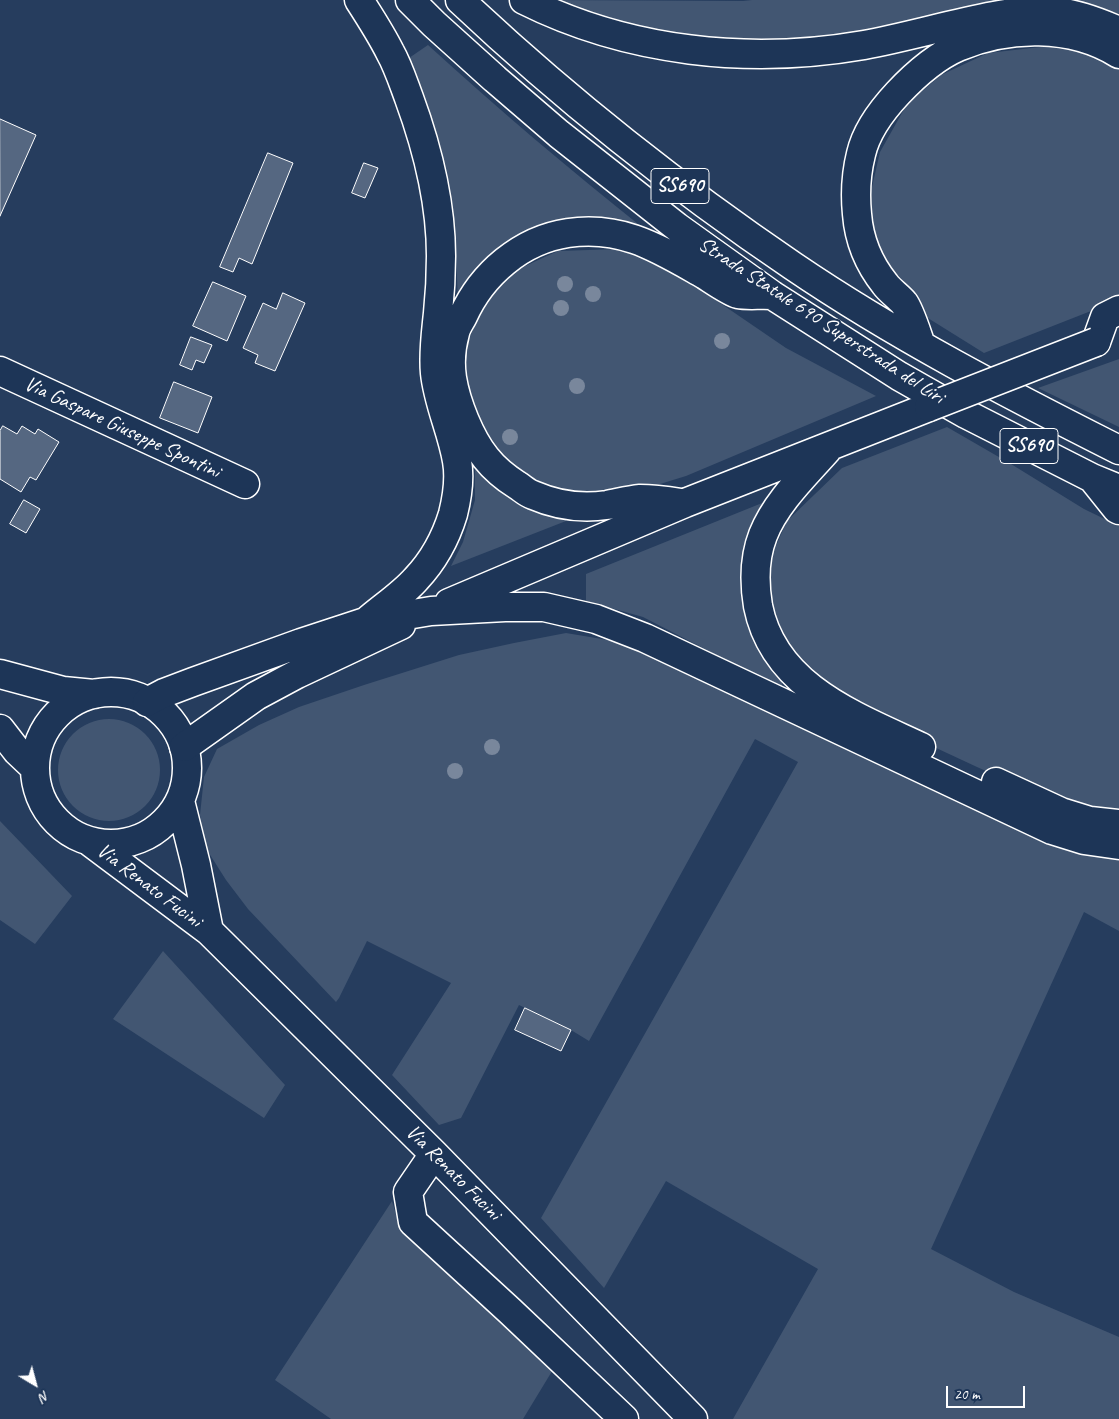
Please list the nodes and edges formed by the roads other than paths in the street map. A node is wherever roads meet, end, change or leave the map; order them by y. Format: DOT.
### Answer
graph roads {
  1 [pos="359,0"];
  2 [pos="410,0"];
  3 [pos="460,0"];
  4 [pos="524,0"];
  5 [pos="1119,31"];
  6 [pos="1119,54"];
  7 [pos="772,294"];
  8 [pos="1119,310"];
  9 [pos="1107,338"];
  10 [pos="921,345"];
  11 [pos="0,371"];
  12 [pos="831,445"];
  13 [pos="1119,450"];
  14 [pos="1092,478"];
  15 [pos="245,484"];
  16 [pos="1119,489"];
  17 [pos="685,503"];
  18 [pos="1119,510"];
  19 [pos="430,611"];
  20 [pos="365,622"];
  21 [pos="0,674"];
  22 [pos="96,694"];
  23 [pos="147,702"];
  24 [pos="0,729"];
  25 [pos="184,748"];
  26 [pos="35,768"];
  27 [pos="180,801"];
  28 [pos="1119,824"];
  29 [pos="89,841"];
  30 [pos="1119,845"];
  31 [pos="209,931"];
  32 [pos="434,1154"];
  33 [pos="624,1419"];
  34 [pos="693,1419"];
  1 -- 20 [label="main road"];
  2 -- 7 [label="main road, Strada Statale 690 Superstrada del Liri / SS690"];
  3 -- 10 [label="main road, Strada Statale 690 Superstrada del Liri / SS690"];
  4 -- 5 [label="main road"];
  6 -- 10 [label="main road"];
  7 -- 14 [label="main road, Strada Statale 690 Superstrada del Liri / SS690"];
  7 -- 17 [label="main road"];
  8 -- 9 [label="main road"];
  9 -- 12 [label="main road, bridge"];
  10 -- 13 [label="main road, Strada Statale 690 Superstrada del Liri / SS690"];
  11 -- 15 [label="main road, Via Gaspare Giuseppe Spontini"];
  12 -- 17 [label="main road"];
  12 -- 28 [label="main road"];
  14 -- 16 [label="main road, SS690"];
  14 -- 18 [label="main road"];
  17 -- 19 [label="main road"];
  19 -- 20 [label="main road"];
  19 -- 25 [label="main road"];
  19 -- 30 [label="main road"];
  20 -- 23 [label="main road"];
  21 -- 22 [label="main road"];
  22 -- 23 [label="main road"];
  22 -- 26 [label="main road"];
  23 -- 25 [label="main road"];
  24 -- 26 [label="main road"];
  25 -- 27 [label="main road"];
  26 -- 29 [label="main road"];
  27 -- 29 [label="main road"];
  27 -- 31 [label="main road, Via Renato Fucini"];
  29 -- 31 [label="main road, Via Renato Fucini"];
  31 -- 32 [label="main road, Via Renato Fucini"];
  32 -- 33 [label="main road"];
  32 -- 34 [label="main road, Via Renato Fucini"];
}
